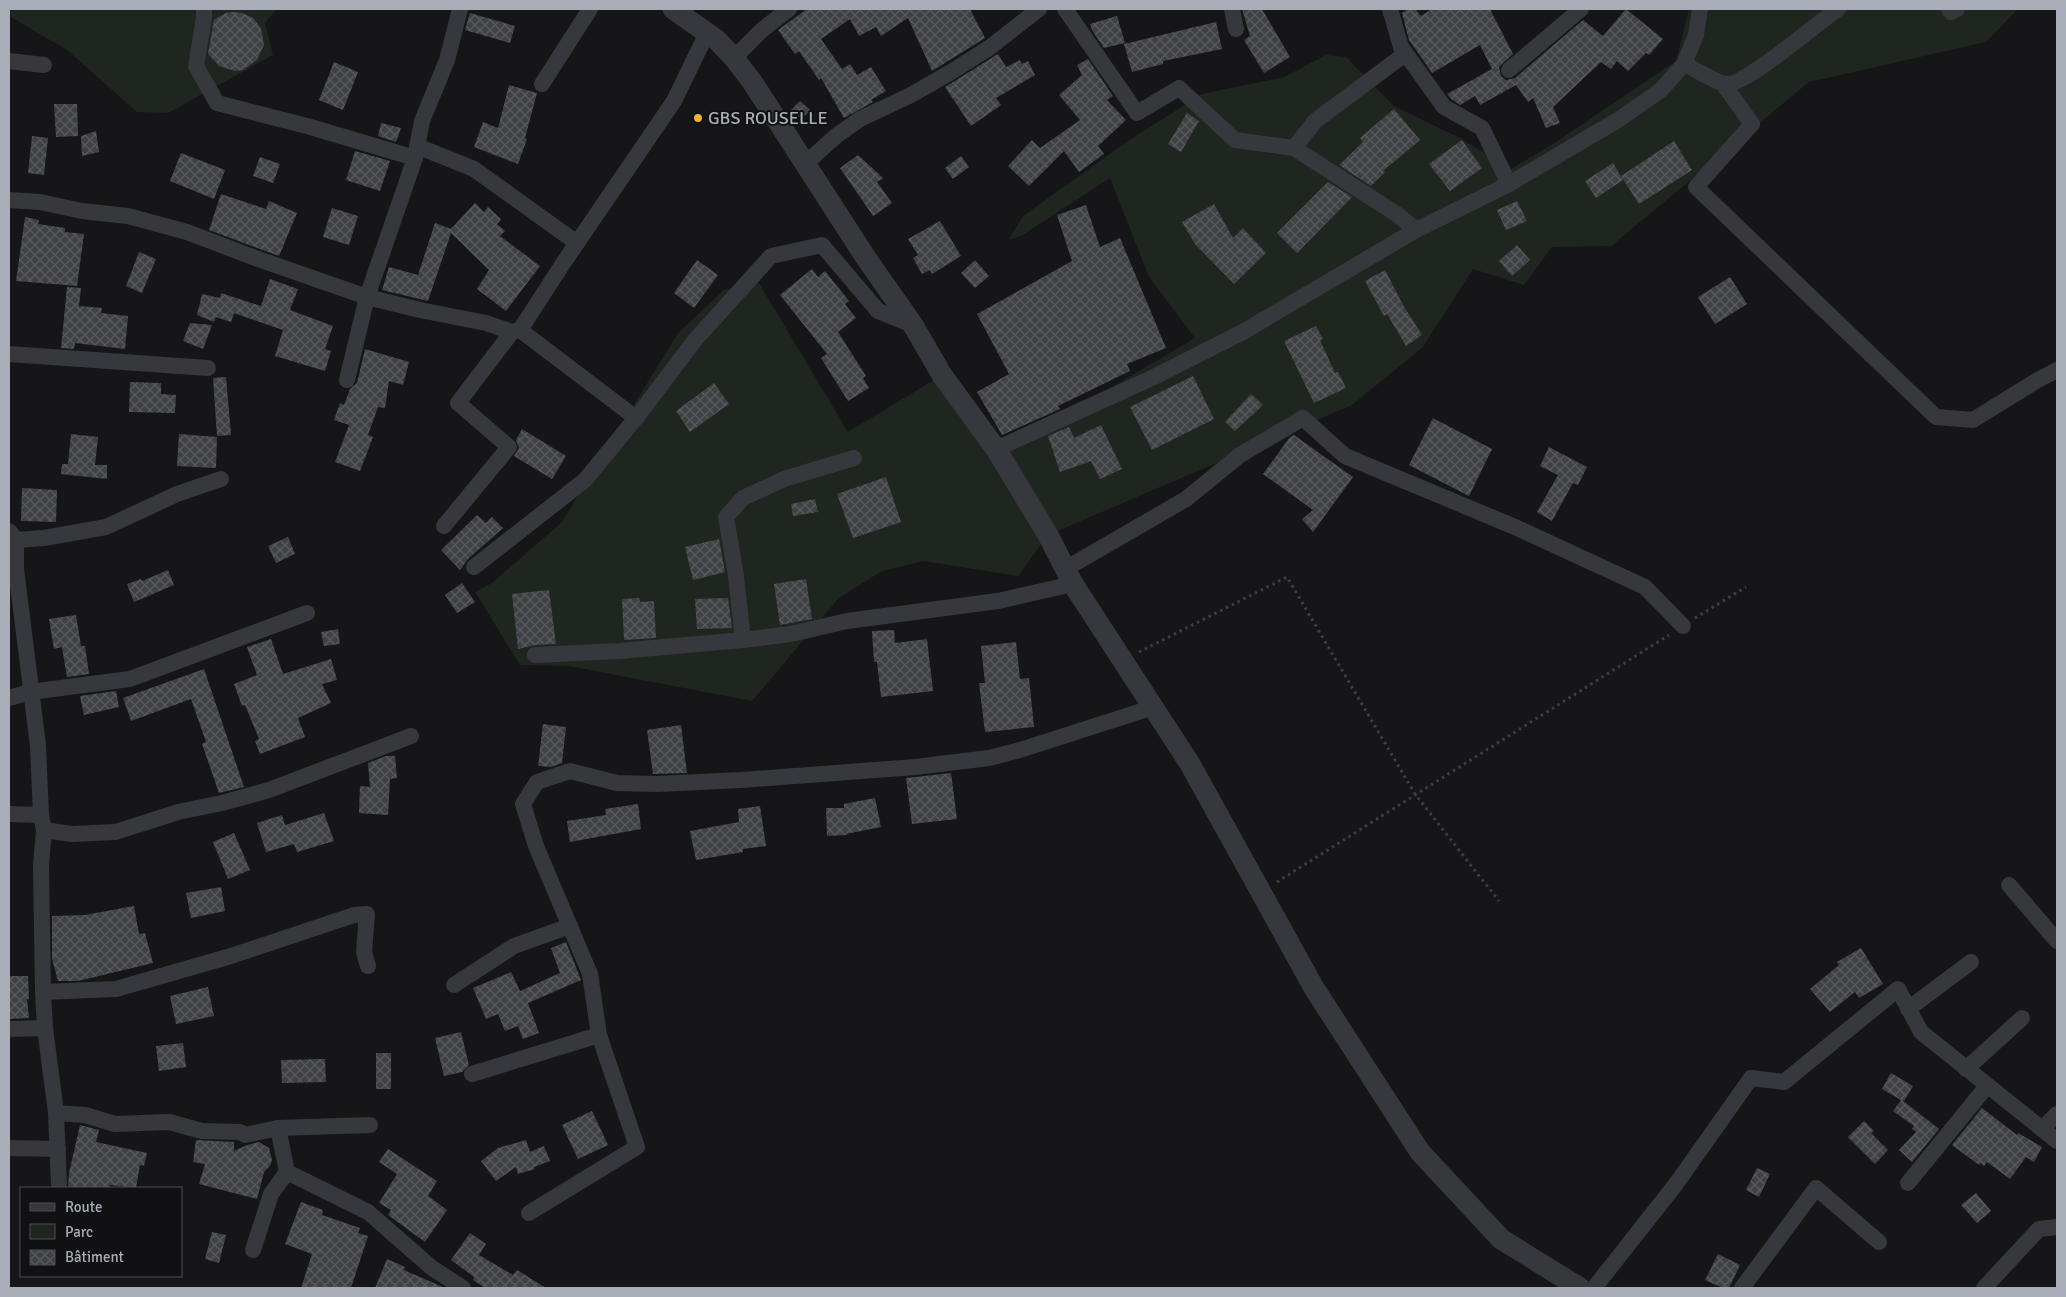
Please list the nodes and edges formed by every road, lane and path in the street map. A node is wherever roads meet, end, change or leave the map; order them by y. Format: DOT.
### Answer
graph roads {
  1 [pos="204,9"];
  2 [pos="460,9"];
  3 [pos="590,9"];
  4 [pos="673,9"];
  5 [pos="789,9"];
  6 [pos="1039,9"];
  7 [pos="1065,9"];
  8 [pos="1232,9"];
  9 [pos="1390,9"];
  10 [pos="1580,9"];
  11 [pos="1700,9"];
  12 [pos="1838,9"];
  13 [pos="1948,9"];
  14 [pos="1957,9"];
  15 [pos="1236,29"];
  16 [pos="707,33"];
  17 [pos="1405,54"];
  18 [pos="734,58"];
  19 [pos="9,61"];
  20 [pos="1684,64"];
  21 [pos="44,65"];
  22 [pos="1509,70"];
  23 [pos="542,84"];
  24 [pos="1724,84"];
  25 [pos="1294,148"];
  26 [pos="416,152"];
  27 [pos="806,163"];
  28 [pos="1509,184"];
  29 [pos="9,200"];
  30 [pos="1416,230"];
  31 [pos="577,243"];
  32 [pos="367,297"];
  33 [pos="914,325"];
  34 [pos="516,331"];
  35 [pos="9,354"];
  36 [pos="208,368"];
  37 [pos="2057,370"];
  38 [pos="347,380"];
  39 [pos="636,418"];
  40 [pos="996,449"];
  41 [pos="854,458"];
  42 [pos="221,479"];
  43 [pos="444,526"];
  44 [pos="12,535"];
  45 [pos="474,567"];
  46 [pos="1069,576"];
  47 [pos="1746,587"];
  48 [pos="307,613"];
  49 [pos="1683,626"];
  50 [pos="743,640"];
  51 [pos="535,655"];
  52 [pos="1122,660"];
  53 [pos="30,692"];
  54 [pos="9,698"];
  55 [pos="1154,707"];
  56 [pos="411,736"];
  57 [pos="1415,794"];
  58 [pos="9,814"];
  59 [pos="42,822"];
  60 [pos="2009,885"];
  61 [pos="1261,892"];
  62 [pos="1499,901"];
  63 [pos="570,926"];
  64 [pos="2057,939"];
  65 [pos="1972,962"];
  66 [pos="368,966"];
  67 [pos="454,985"];
  68 [pos="43,992"];
  69 [pos="1908,1009"];
  70 [pos="2022,1018"];
  71 [pos="45,1028"];
  72 [pos="9,1029"];
  73 [pos="599,1035"];
  74 [pos="1966,1069"];
  75 [pos="472,1074"];
  76 [pos="1987,1086"];
  77 [pos="56,1113"];
  78 [pos="2057,1114"];
  79 [pos="370,1125"];
  80 [pos="278,1128"];
  81 [pos="2042,1129"];
  82 [pos="2057,1141"];
  83 [pos="9,1148"];
  84 [pos="58,1149"];
  85 [pos="287,1172"];
  86 [pos="1908,1183"];
  87 [pos="59,1184"];
  88 [pos="529,1213"];
  89 [pos="2057,1227"];
  90 [pos="1880,1242"];
  91 [pos="253,1250"];
  92 [pos="463,1288"];
  93 [pos="1580,1288"];
  94 [pos="1594,1288"];
  95 [pos="1742,1288"];
  96 [pos="1984,1288"];
  1 -- 26 [label="street"];
  2 -- 26 [label="street"];
  3 -- 23 [label="street"];
  4 -- 16 [label="street"];
  5 -- 18 [label="street"];
  6 -- 27 [label="street"];
  7 -- 25 [label="street"];
  8 -- 15 [label="street"];
  9 -- 17 [label="street"];
  10 -- 22 [label="street"];
  11 -- 20 [label="street"];
  12 -- 24 [label="street"];
  13 -- 14 [label="street"];
  16 -- 18 [label="street"];
  16 -- 31 [label="street"];
  17 -- 25 [label="street"];
  17 -- 28 [label="street"];
  18 -- 27 [label="street"];
  19 -- 21 [label="street"];
  20 -- 24 [label="street"];
  20 -- 28 [label="street"];
  24 -- 37 [label="street"];
  25 -- 30 [label="street"];
  26 -- 31 [label="street"];
  26 -- 32 [label="street"];
  27 -- 33 [label="street"];
  28 -- 30 [label="street"];
  29 -- 32 [label="street"];
  30 -- 40 [label="street"];
  31 -- 34 [label="street"];
  32 -- 34 [label="street"];
  32 -- 38 [label="street"];
  33 -- 39 [label="street"];
  33 -- 40 [label="street"];
  34 -- 39 [label="street"];
  34 -- 43 [label="street"];
  35 -- 36 [label="street"];
  39 -- 45 [label="street"];
  40 -- 46 [label="street"];
  41 -- 50 [label="street"];
  42 -- 44 [label="street"];
  44 -- 53 [label="street"];
  46 -- 49 [label="street"];
  46 -- 50 [label="street"];
  46 -- 52 [label="street"];
  47 -- 49 [label="path"];
  48 -- 53 [label="street"];
  49 -- 57 [label="path"];
  50 -- 51 [label="street"];
  52 -- 55 [label="street"];
  52 -- 57 [label="path"];
  53 -- 54 [label="street"];
  53 -- 59 [label="street"];
  55 -- 61 [label="street"];
  55 -- 63 [label="street"];
  56 -- 59 [label="street"];
  57 -- 61 [label="path"];
  57 -- 62 [label="path"];
  58 -- 59 [label="street"];
  59 -- 68 [label="street"];
  60 -- 64 [label="street"];
  61 -- 93 [label="street"];
  63 -- 67 [label="street"];
  63 -- 73 [label="street"];
  65 -- 69 [label="street"];
  66 -- 68 [label="street"];
  68 -- 71 [label="street"];
  69 -- 74 [label="street"];
  69 -- 94 [label="street"];
  70 -- 74 [label="street"];
  71 -- 72 [label="street"];
  71 -- 77 [label="street"];
  73 -- 75 [label="street"];
  73 -- 88 [label="street"];
  74 -- 76 [label="street"];
  76 -- 81 [label="street"];
  76 -- 86 [label="street"];
  77 -- 80 [label="street"];
  77 -- 84 [label="street"];
  78 -- 81 [label="street"];
  79 -- 80 [label="street"];
  80 -- 85 [label="street"];
  81 -- 82 [label="street"];
  83 -- 84 [label="street"];
  84 -- 87 [label="street"];
  85 -- 91 [label="street"];
  85 -- 92 [label="street"];
  89 -- 96 [label="street"];
  90 -- 95 [label="street"];
}
